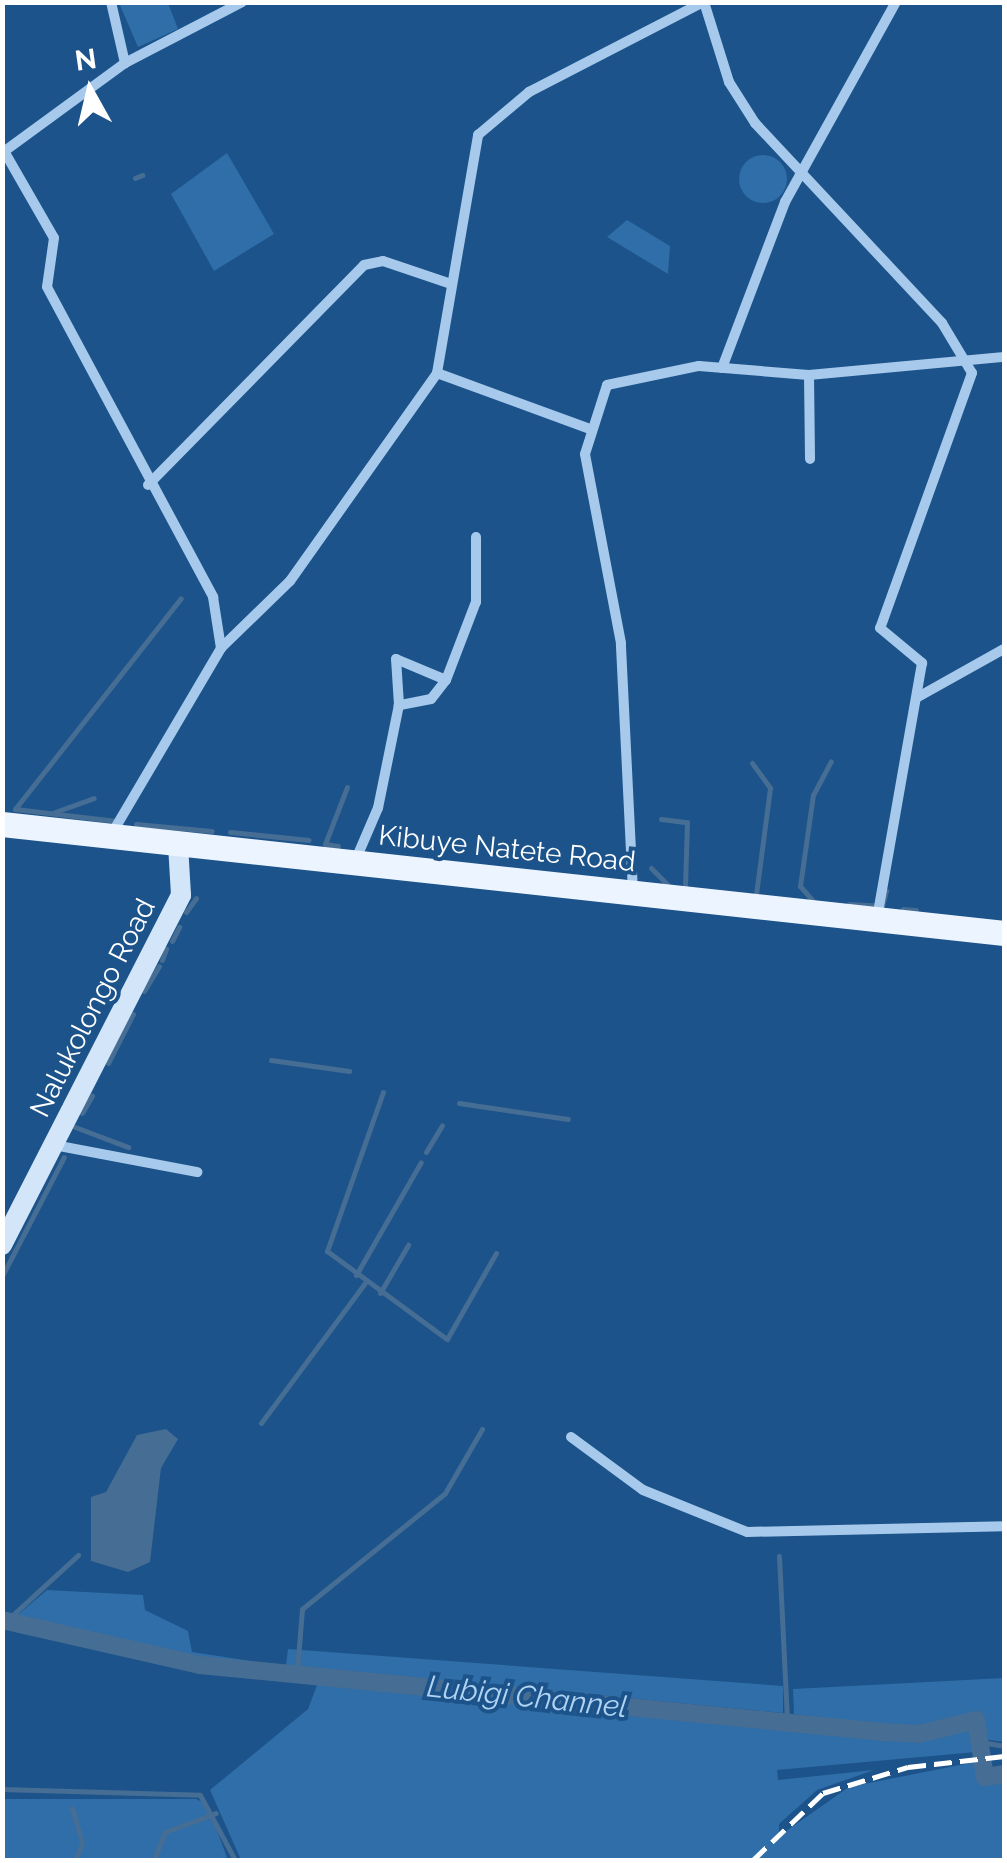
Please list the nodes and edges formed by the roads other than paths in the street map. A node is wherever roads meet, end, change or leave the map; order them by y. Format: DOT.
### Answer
graph roads {
  1 [pos="111,2"];
  2 [pos="242,2"];
  3 [pos="704,2"];
  4 [pos="896,2"];
  5 [pos="125,63"];
  6 [pos="3,152"];
  7 [pos="798,175"];
  8 [pos="450,284"];
  9 [pos="966,357"];
  10 [pos="1004,357"];
  11 [pos="722,368"];
  12 [pos="437,373"];
  13 [pos="809,375"];
  14 [pos="587,428"];
  15 [pos="810,459"];
  16 [pos="148,484"];
  17 [pos="476,537"];
  18 [pos="221,648"];
  19 [pos="1004,649"];
  20 [pos="446,680"];
  21 [pos="918,696"];
  22 [pos="399,705"];
  23 [pos="2,824"];
  24 [pos="111,836"];
  25 [pos="178,844"];
  26 [pos="354,863"];
  27 [pos="633,892"];
  28 [pos="876,919"];
  29 [pos="1004,933"];
  30 [pos="54,1146"];
  31 [pos="198,1172"];
  32 [pos="2,1245"];
  33 [pos="571,1436"];
  34 [pos="1004,1526"];
  1 -- 5 [label="street"];
  2 -- 5 [label="street"];
  3 -- 7 [label="street"];
  3 -- 8 [label="street"];
  4 -- 7 [label="street"];
  5 -- 6 [label="street"];
  6 -- 16 [label="street"];
  7 -- 9 [label="street"];
  7 -- 11 [label="street"];
  8 -- 12 [label="street"];
  8 -- 16 [label="street"];
  9 -- 10 [label="street"];
  9 -- 13 [label="street"];
  9 -- 21 [label="street"];
  11 -- 13 [label="street"];
  11 -- 14 [label="street"];
  12 -- 14 [label="street"];
  12 -- 18 [label="street"];
  13 -- 15 [label="street"];
  14 -- 27 [label="street"];
  16 -- 18 [label="street"];
  17 -- 20 [label="street"];
  18 -- 24 [label="street"];
  19 -- 21 [label="street"];
  20 -- 22 [label="street"];
  20 -- 22 [label="street"];
  21 -- 28 [label="street"];
  22 -- 26 [label="street"];
  23 -- 24 [label="main road, Kibuye Natete Road"];
  24 -- 25 [label="main road, Kibuye Natete Road"];
  25 -- 26 [label="main road, Kibuye Natete Road"];
  25 -- 30 [label="street, Nalukolongo Road"];
  26 -- 27 [label="main road, Kibuye Natete Road"];
  27 -- 28 [label="main road, Kibuye Natete Road"];
  28 -- 29 [label="main road, Kibuye Natete Road"];
  30 -- 31 [label="street"];
  30 -- 32 [label="street, Nalukolongo Road"];
  33 -- 34 [label="street"];
}
